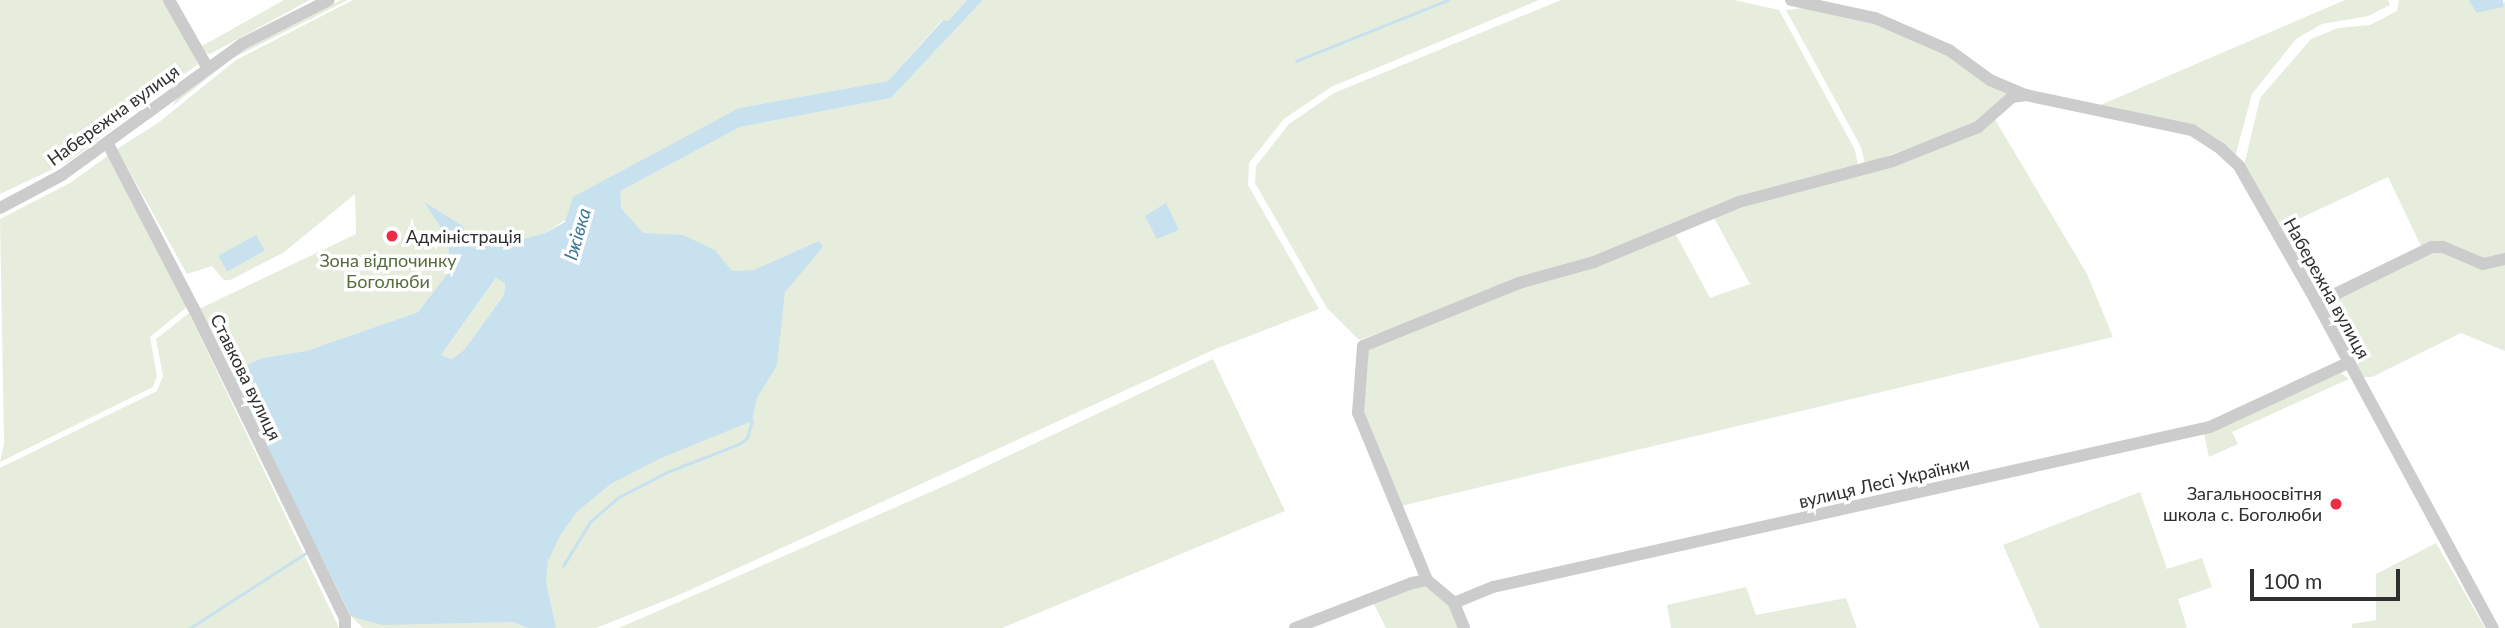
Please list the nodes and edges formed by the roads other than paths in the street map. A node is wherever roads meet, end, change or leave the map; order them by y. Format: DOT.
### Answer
graph roads {
  1 [pos="169,0"];
  2 [pos="329,0"];
  3 [pos="1791,0"];
  4 [pos="207,67"];
  5 [pos="2026,95"];
  6 [pos="108,144"];
  7 [pos="0,208"];
  8 [pos="2505,259"];
  9 [pos="2317,303"];
  10 [pos="2348,363"];
  11 [pos="1427,580"];
  12 [pos="1454,603"];
  13 [pos="345,628"];
  14 [pos="1295,628"];
  15 [pos="1464,628"];
  16 [pos="2493,628"];
  1 -- 4 [label="street"];
  2 -- 4 [label="street, Набережна вулиця"];
  3 -- 5 [label="street, Набережна вулиця"];
  4 -- 6 [label="street, Набережна вулиця"];
  5 -- 9 [label="street, Набережна вулиця"];
  5 -- 11 [label="street"];
  6 -- 7 [label="street, Набережна вулиця"];
  6 -- 13 [label="street, Ставкова вулиця"];
  8 -- 9 [label="street"];
  9 -- 10 [label="street, Набережна вулиця"];
  10 -- 12 [label="street, вулиця Лесі Українки"];
  10 -- 16 [label="street, Набережна вулиця"];
  11 -- 12 [label="street"];
  11 -- 14 [label="street"];
  12 -- 15 [label="street"];
}
